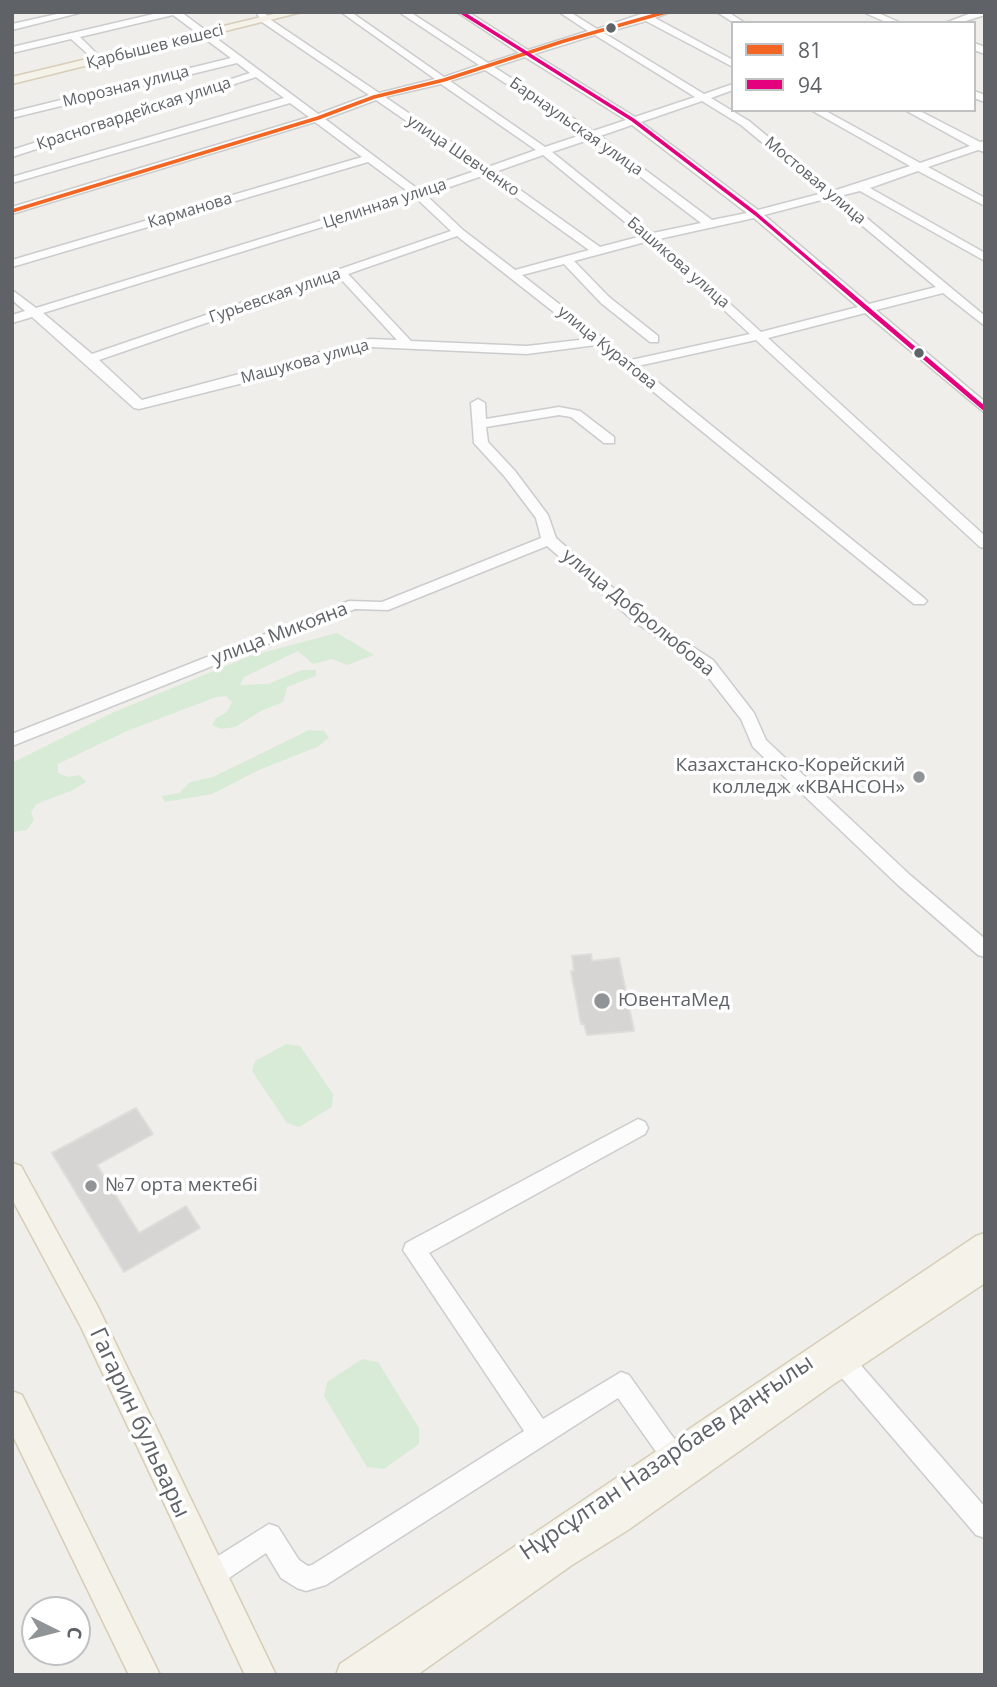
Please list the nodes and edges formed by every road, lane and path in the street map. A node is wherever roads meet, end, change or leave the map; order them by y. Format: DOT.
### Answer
graph roads {
  1 [pos="79,12"];
  2 [pos="175,12"];
  3 [pos="297,12"];
  4 [pos="345,12"];
  5 [pos="403,12"];
  6 [pos="461,12"];
  7 [pos="563,12"];
  8 [pos="638,12"];
  9 [pos="666,12"];
  10 [pos="721,12"];
  11 [pos="867,12"];
  12 [pos="984,12"];
  13 [pos="263,16"];
  14 [pos="649,18"];
  15 [pos="737,21"];
  16 [pos="892,21"];
  17 [pos="955,21"];
  18 [pos="12,27"];
  19 [pos="597,33"];
  20 [pos="205,35"];
  21 [pos="73,36"];
  22 [pos="12,50"];
  23 [pos="530,54"];
  24 [pos="240,59"];
  25 [pos="99,61"];
  26 [pos="731,63"];
  27 [pos="487,66"];
  28 [pos="255,74"];
  29 [pos="444,80"];
  30 [pos="12,81"];
  31 [pos="731,88"];
  32 [pos="374,97"];
  33 [pos="702,97"];
  34 [pos="292,99"];
  35 [pos="820,112"];
  36 [pos="914,112"];
  37 [pos="12,115"];
  38 [pos="317,118"];
  39 [pos="633,120"];
  40 [pos="591,134"];
  41 [pos="983,146"];
  42 [pos="544,151"];
  43 [pos="12,154"];
  44 [pos="369,158"];
  45 [pos="918,166"];
  46 [pos="486,171"];
  47 [pos="12,180"];
  48 [pos="861,187"];
  49 [pos="418,194"];
  50 [pos="831,195"];
  51 [pos="985,202"];
  52 [pos="12,211"];
  53 [pos="756,214"];
  54 [pos="710,224"];
  55 [pos="459,232"];
  56 [pos="651,237"];
  57 [pos="598,251"];
  58 [pos="985,258"];
  59 [pos="565,259"];
  60 [pos="12,264"];
  61 [pos="341,273"];
  62 [pos="514,274"];
  63 [pos="944,289"];
  64 [pos="12,294"];
  65 [pos="867,309"];
  66 [pos="35,314"];
  67 [pos="12,319"];
  68 [pos="985,322"];
  69 [pos="760,336"];
  70 [pos="654,339"];
  71 [pos="599,341"];
  72 [pos="408,345"];
  73 [pos="90,359"];
  74 [pos="627,365"];
  75 [pos="478,403"];
  76 [pos="985,409"];
  77 [pos="480,424"];
  78 [pos="609,440"];
  79 [pos="549,540"];
  80 [pos="985,544"];
  81 [pos="919,601"];
  82 [pos="12,740"];
  83 [pos="985,950"];
  84 [pos="638,1128"];
  85 [pos="12,1174"];
  86 [pos="985,1244"];
  87 [pos="985,1268"];
  88 [pos="837,1354"];
  89 [pos="12,1404"];
  90 [pos="539,1433"];
  91 [pos="672,1455"];
  92 [pos="985,1526"];
  93 [pos="211,1575"];
  94 [pos="385,1669"];
  95 [pos="145,1675"];
  96 [pos="261,1675"];
  97 [pos="351,1675"];
  1 -- 18 [label="street"];
  2 -- 20 [label="street, улица Куратова"];
  2 -- 21 [label="street"];
  3 -- 13 [label="main road, Қарбышев көшесі"];
  4 -- 29 [label="street, Башикова улица"];
  5 -- 27 [label="street, Барнаульская улица"];
  6 -- 23 [label="street"];
  7 -- 19 [label="street, Мостовая улица"];
  8 -- 14 [label="street"];
  9 -- 14 [label="street"];
  10 -- 15 [label="street"];
  11 -- 16 [label="street"];
  12 -- 17 [label="street"];
  13 -- 20 [label="main road, Қарбышев көшесі"];
  13 -- 32 [label="street, улица Шевченко"];
  14 -- 19 [label="street"];
  14 -- 26 [label="street"];
  19 -- 23 [label="street"];
  19 -- 33 [label="street, Мостовая улица"];
  20 -- 24 [label="street, улица Куратова"];
  20 -- 25 [label="main road, Қарбышев көшесі"];
  21 -- 22 [label="street"];
  21 -- 25 [label="street"];
  23 -- 27 [label="street"];
  23 -- 39 [label="street"];
  24 -- 28 [label="street, улица Куратова"];
  24 -- 37 [label="street, Морозная улица"];
  25 -- 30 [label="main road, Қарбышев көшесі"];
  27 -- 29 [label="street"];
  27 -- 40 [label="street, Барнаульская улица"];
  28 -- 34 [label="street, улица Куратова"];
  28 -- 43 [label="street, Красногвардейская улица"];
  29 -- 32 [label="street"];
  29 -- 42 [label="street, Башикова улица"];
  31 -- 33 [label="street, Целинная улица"];
  32 -- 38 [label="street"];
  32 -- 46 [label="street, улица Шевченко"];
  33 -- 39 [label="street, Целинная улица"];
  33 -- 50 [label="street, Мостовая улица"];
  34 -- 38 [label="street, улица Куратова"];
  34 -- 47 [label="street"];
  35 -- 45 [label="street"];
  36 -- 41 [label="street"];
  38 -- 44 [label="street, улица Куратова"];
  38 -- 52 [label="street"];
  39 -- 40 [label="street, Целинная улица"];
  39 -- 53 [label="street"];
  40 -- 42 [label="street, Целинная улица"];
  40 -- 54 [label="street, Барнаульская улица"];
  41 -- 45 [label="street"];
  42 -- 46 [label="street, Целинная улица"];
  42 -- 56 [label="street, Башикова улица"];
  44 -- 49 [label="street, улица Куратова"];
  44 -- 60 [label="street, Карманова"];
  45 -- 48 [label="street"];
  45 -- 51 [label="street"];
  46 -- 49 [label="street, Целинная улица"];
  46 -- 57 [label="street, улица Шевченко"];
  48 -- 50 [label="street"];
  48 -- 58 [label="street"];
  49 -- 55 [label="street, улица Куратова"];
  49 -- 66 [label="street, Целинная улица"];
  50 -- 53 [label="street"];
  50 -- 63 [label="street, Мостовая улица"];
  53 -- 54 [label="street"];
  53 -- 65 [label="street"];
  54 -- 56 [label="street"];
  55 -- 61 [label="street, Гурьевская улица"];
  55 -- 62 [label="street, улица Куратова"];
  56 -- 57 [label="street"];
  56 -- 69 [label="street, Башикова улица"];
  57 -- 59 [label="street"];
  59 -- 62 [label="street"];
  59 -- 70 [label="street"];
  61 -- 72 [label="street"];
  61 -- 73 [label="street, Гурьевская улица"];
  62 -- 71 [label="street, улица Куратова"];
  63 -- 65 [label="street"];
  63 -- 68 [label="street, Мостовая улица"];
  64 -- 66 [label="street"];
  65 -- 69 [label="street"];
  65 -- 76 [label="street"];
  66 -- 67 [label="street, Целинная улица"];
  66 -- 73 [label="street"];
  69 -- 74 [label="street"];
  69 -- 80 [label="street, Башикова улица"];
  71 -- 72 [label="street, Машукова улица"];
  71 -- 74 [label="street, улица Куратова"];
  72 -- 73 [label="street, Машукова улица"];
  74 -- 81 [label="street, улица Куратова"];
  75 -- 77 [label="street, улица Добролюбова"];
  77 -- 78 [label="street"];
  77 -- 79 [label="street, улица Добролюбова"];
  79 -- 82 [label="street, улица Микояна"];
  79 -- 83 [label="street, улица Добролюбова"];
  84 -- 90 [label="street"];
  85 -- 93 [label="main road, Гагарин бульвары"];
  86 -- 88 [label="main road, Нұрсұлтан Назарбаев даңғылы"];
  87 -- 88 [label="main road, Нұрсұлтан Назарбаев даңғылы"];
  88 -- 91 [label="main road, Нұрсұлтан Назарбаев даңғылы"];
  88 -- 92 [label="street"];
  88 -- 94 [label="main road, Нұрсұлтан Назарбаев даңғылы"];
  89 -- 95 [label="main road"];
  90 -- 91 [label="street"];
  90 -- 93 [label="street"];
  91 -- 94 [label="main road, Нұрсұлтан Назарбаев даңғылы"];
  93 -- 96 [label="main road, Гагарин бульвары"];
  94 -- 97 [label="main road, Нұрсұлтан Назарбаев даңғылы"];
}
